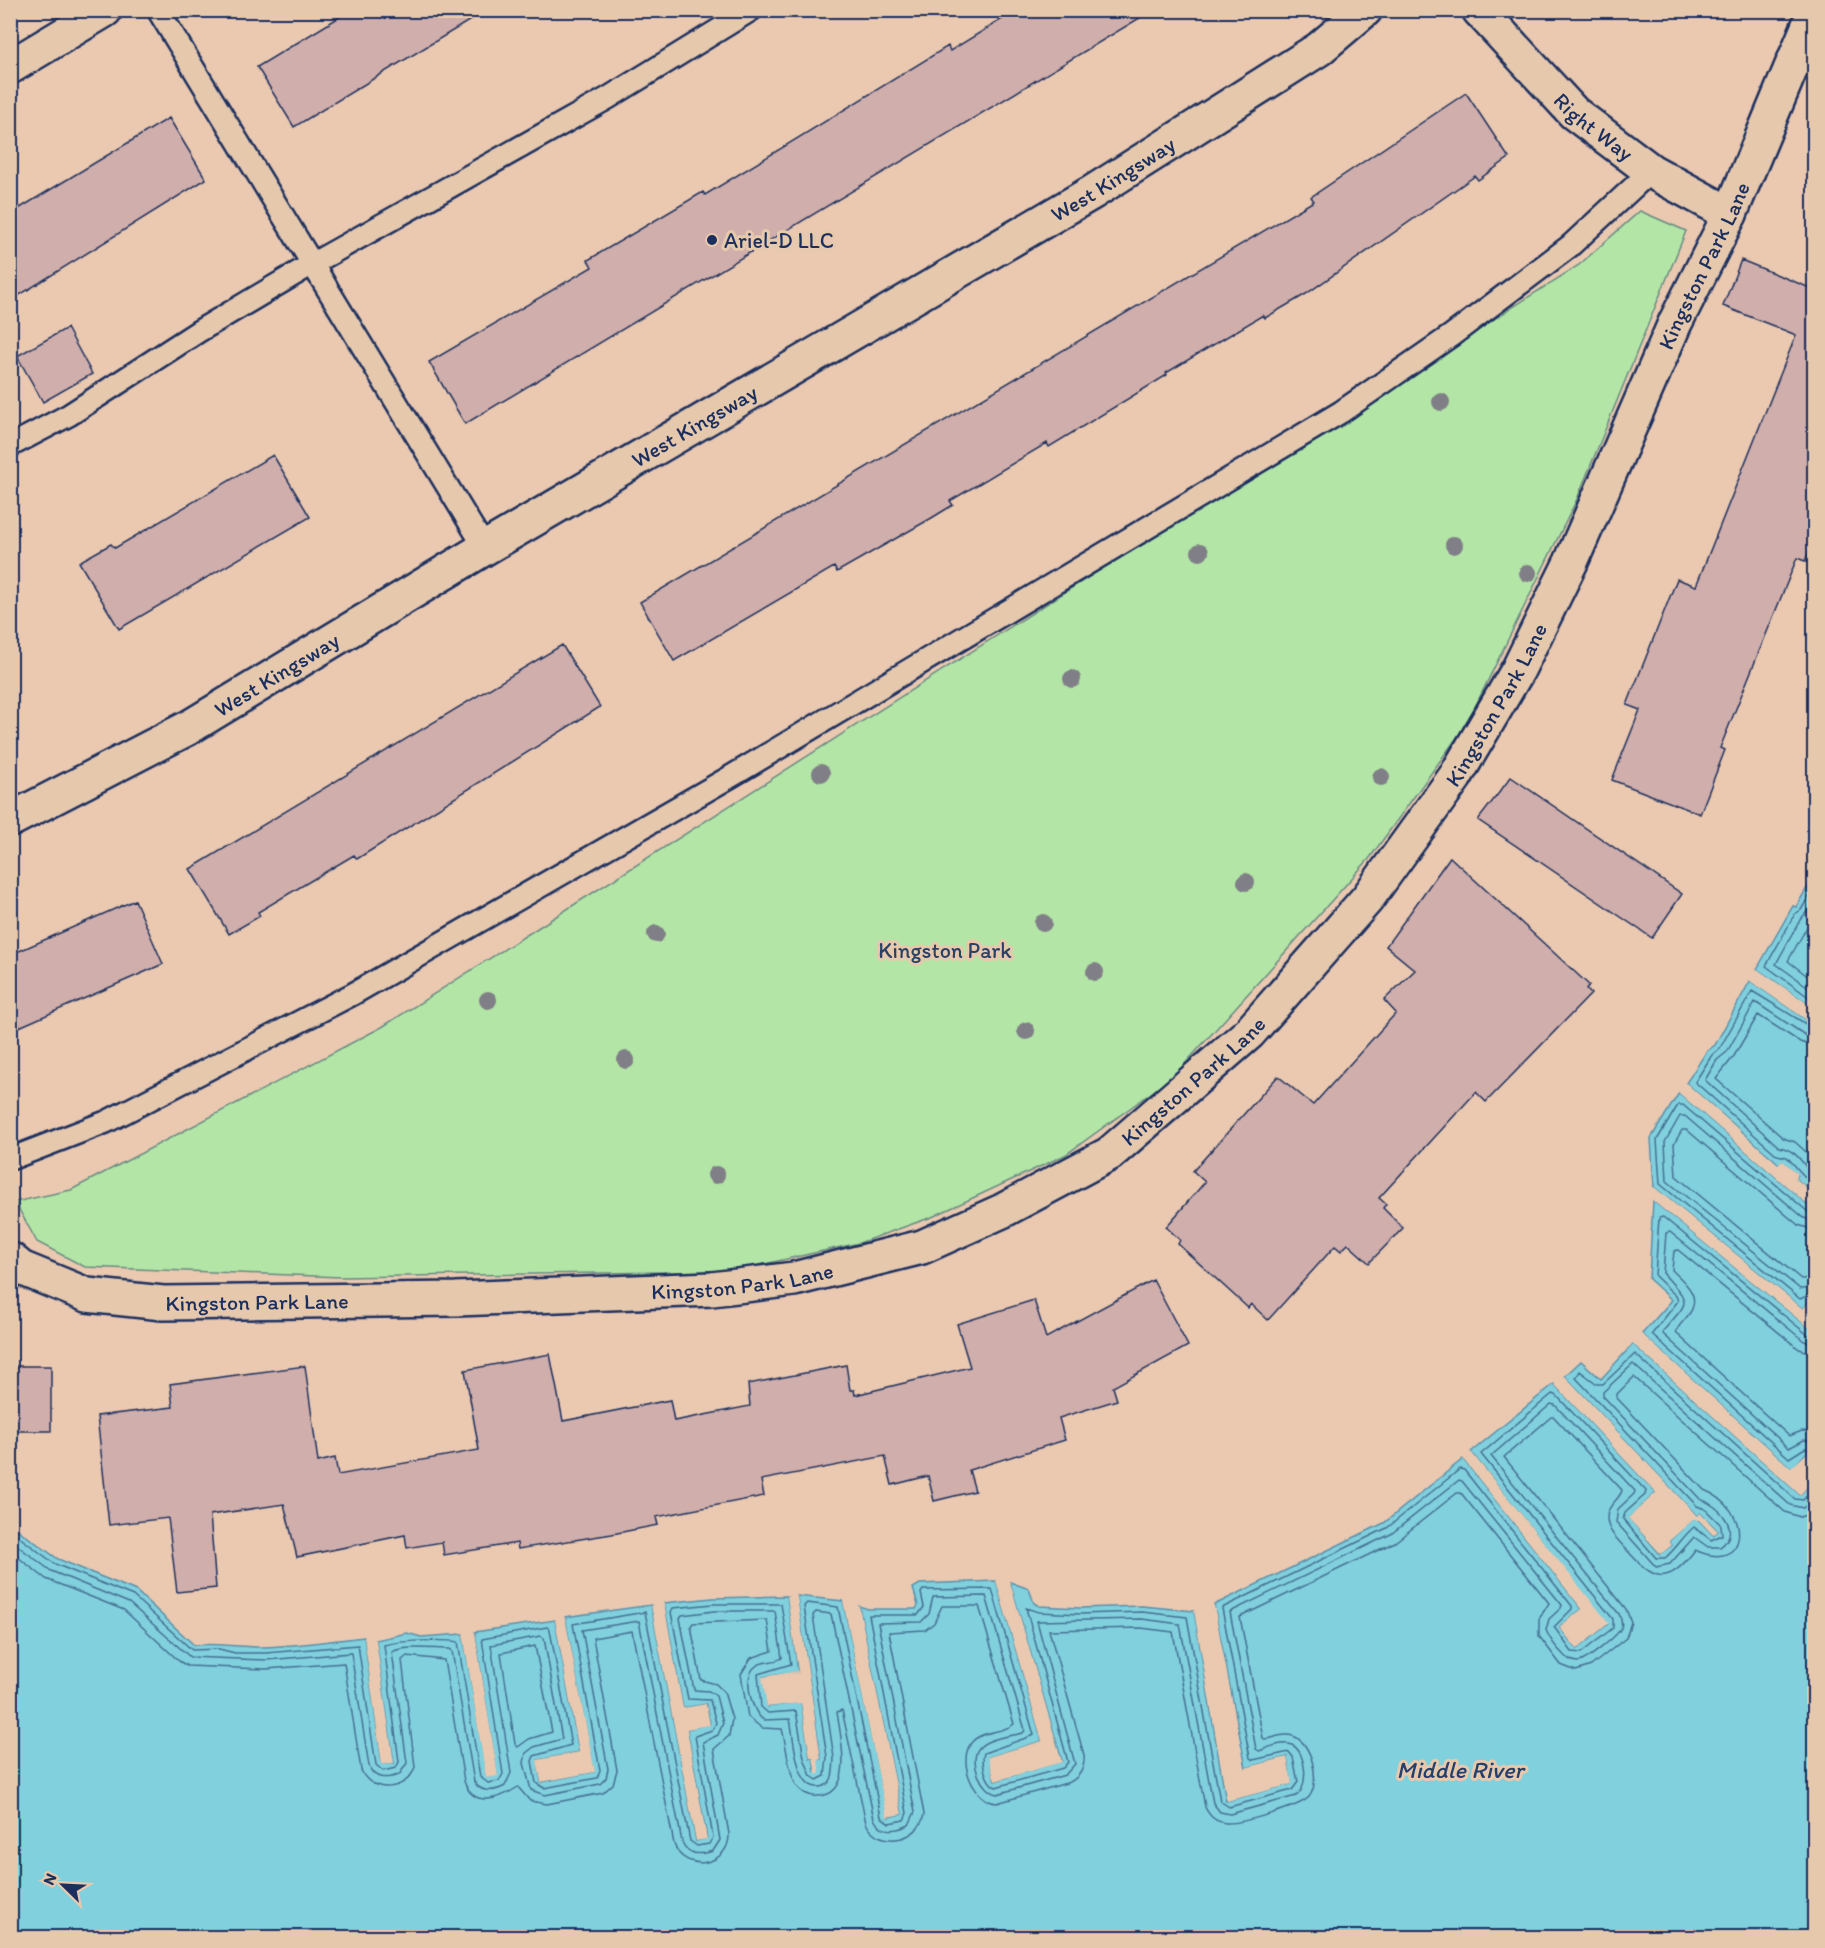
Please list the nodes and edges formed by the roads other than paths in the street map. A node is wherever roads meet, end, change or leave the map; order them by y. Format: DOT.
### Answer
graph roads {
  1 [pos="105,10"];
  2 [pos="158,10"];
  3 [pos="751,10"];
  4 [pos="1365,10"];
  5 [pos="1479,10"];
  6 [pos="1815,13"];
  7 [pos="10,66"];
  8 [pos="1651,171"];
  9 [pos="1730,214"];
  10 [pos="312,264"];
  11 [pos="10,446"];
  12 [pos="485,548"];
  13 [pos="10,820"];
  14 [pos="10,1159"];
  15 [pos="10,1259"];
  1 -- 7 [label="street"];
  2 -- 10 [label="lane"];
  3 -- 10 [label="lane"];
  4 -- 12 [label="street, West Kingsway"];
  5 -- 8 [label="street, Right Way"];
  6 -- 9 [label="street, Kingston Park Lane"];
  8 -- 9 [label="street, Right Way"];
  8 -- 14 [label="lane"];
  9 -- 15 [label="street, Kingston Park Lane"];
  10 -- 11 [label="lane"];
  10 -- 12 [label="lane"];
  12 -- 13 [label="street, West Kingsway"];
}
